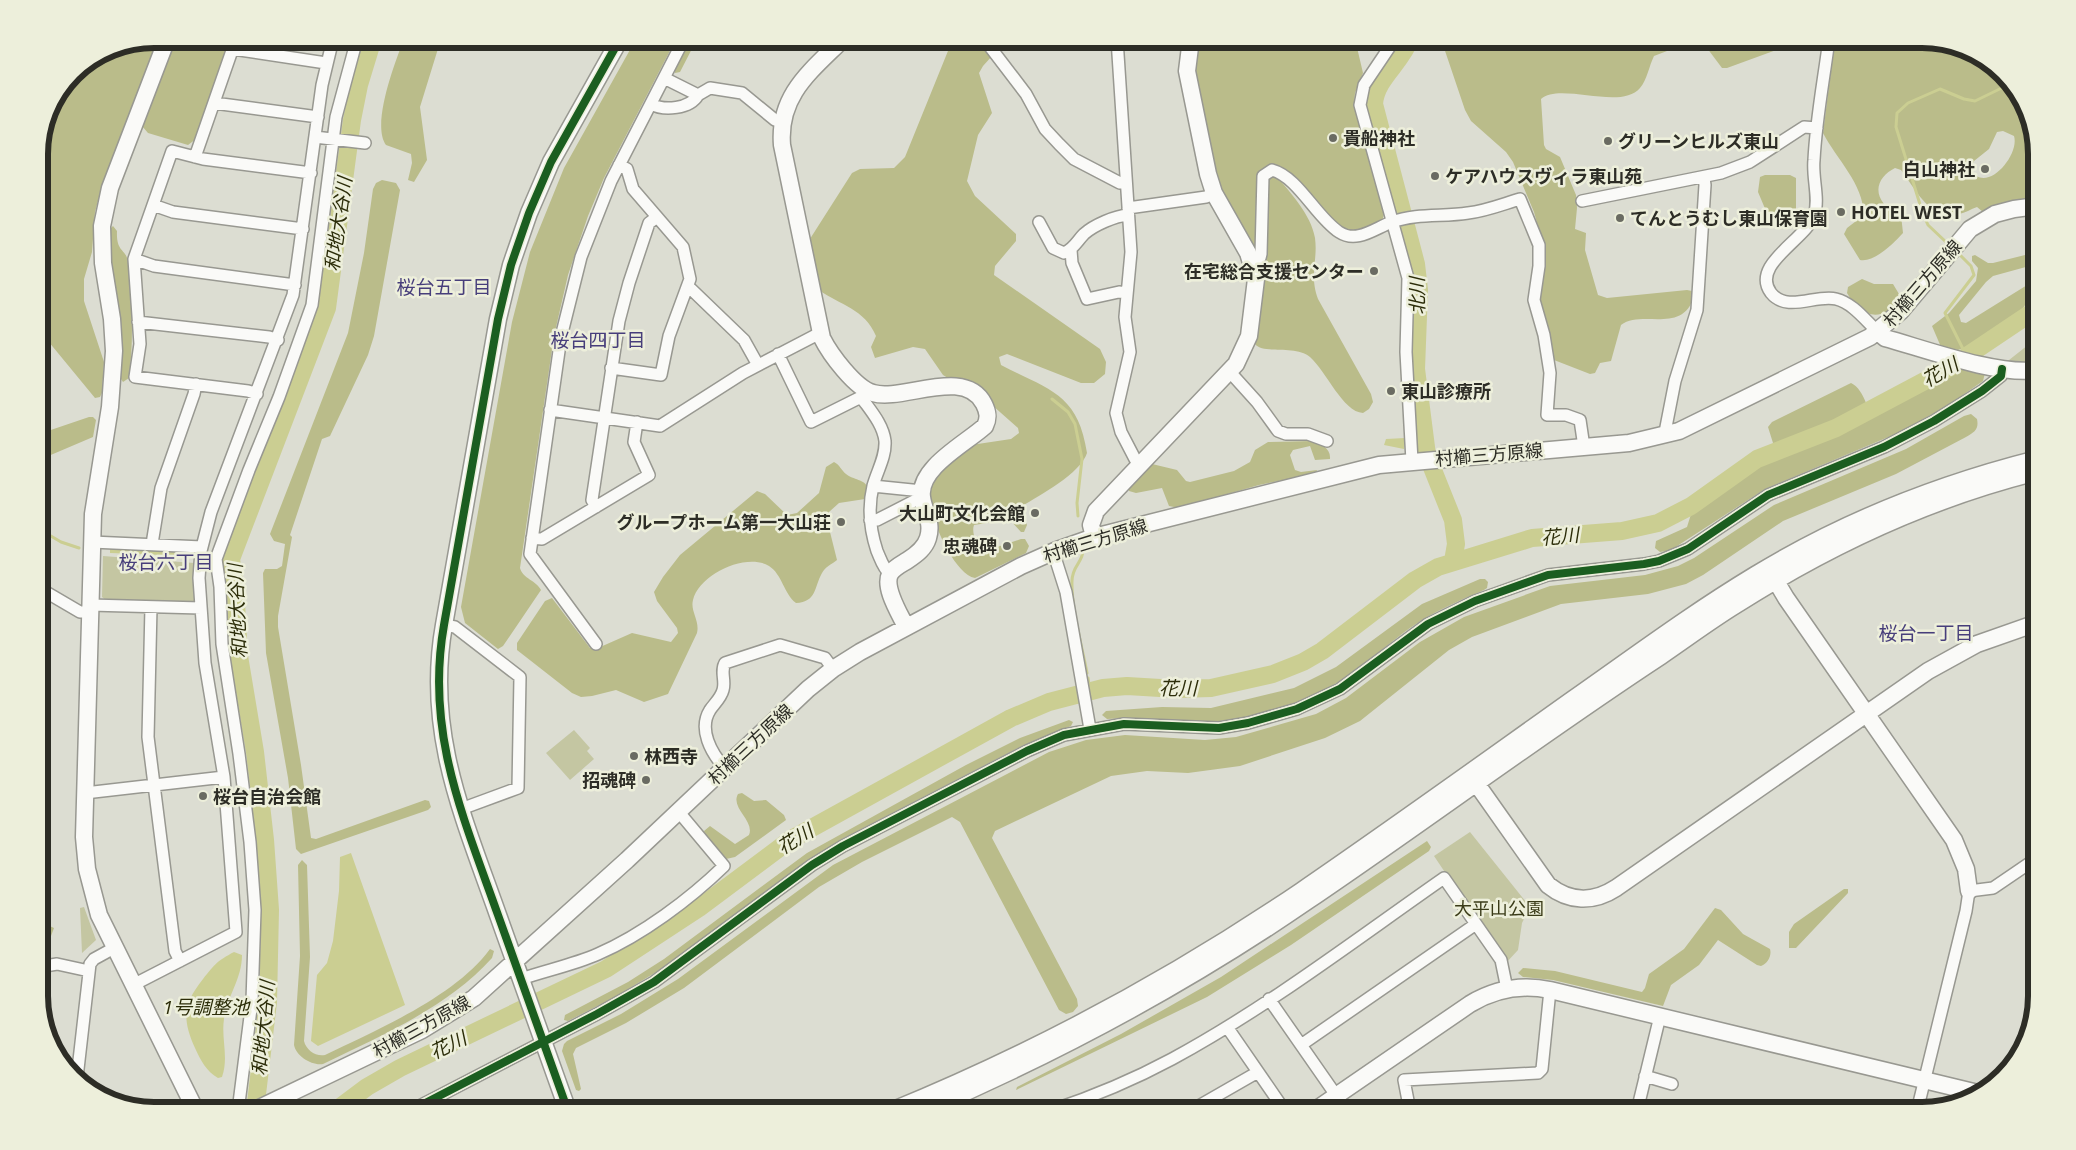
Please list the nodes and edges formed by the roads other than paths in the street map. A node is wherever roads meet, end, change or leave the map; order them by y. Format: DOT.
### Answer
graph roads {
  1 [pos="164,48"];
  2 [pos="234,48"];
  3 [pos="254,48"];
  4 [pos="330,48"];
  5 [pos="354,48"];
  6 [pos="615,48"];
  7 [pos="679,48"];
  8 [pos="834,48"];
  9 [pos="991,48"];
  10 [pos="1117,48"];
  11 [pos="1189,48"];
  12 [pos="1389,48"];
  13 [pos="1828,48"];
  14 [pos="326,63"];
  15 [pos="664,78"];
  16 [pos="698,95"];
  17 [pos="214,103"];
  18 [pos="651,104"];
  19 [pos="318,117"];
  20 [pos="783,121"];
  21 [pos="1818,128"];
  22 [pos="316,137"];
  23 [pos="335,139"];
  24 [pos="363,143"];
  25 [pos="195,157"];
  26 [pos="619,165"];
  27 [pos="311,173"];
  28 [pos="1704,178"];
  29 [pos="1126,183"];
  30 [pos="1214,193"];
  31 [pos="1582,201"];
  32 [pos="153,205"];
  33 [pos="2028,207"];
  34 [pos="1128,212"];
  35 [pos="657,217"];
  36 [pos="1400,220"];
  37 [pos="1039,222"];
  38 [pos="304,228"];
  39 [pos="1071,250"];
  40 [pos="134,259"];
  41 [pos="1252,261"];
  42 [pos="295,285"];
  43 [pos="687,288"];
  44 [pos="1127,293"];
  45 [pos="138,322"];
  46 [pos="820,332"];
  47 [pos="1878,332"];
  48 [pos="278,340"];
  49 [pos="778,354"];
  50 [pos="758,365"];
  51 [pos="611,368"];
  52 [pos="2002,369"];
  53 [pos="2028,370"];
  54 [pos="1229,372"];
  55 [pos="196,384"];
  56 [pos="863,393"];
  57 [pos="257,394"];
  58 [pos="550,410"];
  59 [pos="604,418"];
  60 [pos="637,422"];
  61 [pos="1669,434"];
  62 [pos="1327,441"];
  63 [pos="1584,447"];
  64 [pos="1415,460"];
  65 [pos="2028,462"];
  66 [pos="1140,464"];
  67 [pos="2028,474"];
  68 [pos="873,486"];
  69 [pos="922,494"];
  70 [pos="596,507"];
  71 [pos="870,520"];
  72 [pos="1094,537"];
  73 [pos="532,538"];
  74 [pos="92,542"];
  75 [pos="152,544"];
  76 [pos="202,547"];
  77 [pos="1053,551"];
  78 [pos="890,574"];
  79 [pos="1772,574"];
  80 [pos="48,593"];
  81 [pos="151,607"];
  82 [pos="201,608"];
  83 [pos="90,609"];
  84 [pos="444,625"];
  85 [pos="2028,626"];
  86 [pos="906,627"];
  87 [pos="596,644"];
  88 [pos="833,669"];
  89 [pos="1866,714"];
  90 [pos="1090,729"];
  91 [pos="725,768"];
  92 [pos="224,777"];
  93 [pos="1476,783"];
  94 [pos="154,786"];
  95 [pos="85,793"];
  96 [pos="460,809"];
  97 [pos="678,811"];
  98 [pos="2028,864"];
  99 [pos="1969,891"];
  100 [pos="1476,924"];
  101 [pos="114,948"];
  102 [pos="180,961"];
  103 [pos="515,962"];
  104 [pos="48,966"];
  105 [pos="89,971"];
  106 [pos="133,984"];
  107 [pos="523,985"];
  108 [pos="1507,989"];
  109 [pos="1550,990"];
  110 [pos="1269,999"];
  111 [pos="1660,1016"];
  112 [pos="1226,1027"];
  113 [pos="543,1041"];
  114 [pos="1301,1044"];
  115 [pos="78,1071"];
  116 [pos="1258,1072"];
  117 [pos="1645,1076"];
  118 [pos="1924,1080"];
  119 [pos="1672,1084"];
  120 [pos="1970,1091"];
  121 [pos="1336,1096"];
  122 [pos="192,1102"];
  123 [pos="239,1102"];
  124 [pos="272,1102"];
  125 [pos="427,1102"];
  126 [pos="565,1102"];
  127 [pos="912,1102"];
  128 [pos="961,1102"];
  129 [pos="1072,1102"];
  130 [pos="1206,1102"];
  131 [pos="1279,1102"];
  132 [pos="1327,1102"];
  133 [pos="1340,1102"];
  134 [pos="1408,1102"];
  135 [pos="1639,1102"];
  136 [pos="1919,1102"];
  1 -- 74 [label="street"];
  2 -- 17 [label="street"];
  3 -- 14 [label="street"];
  4 -- 14 [label="street"];
  5 -- 23 [label="street"];
  6 -- 84 [label="street"];
  7 -- 15 [label="street"];
  8 -- 20 [label="street"];
  9 -- 29 [label="street"];
  10 -- 29 [label="street"];
  11 -- 30 [label="street"];
  12 -- 36 [label="street"];
  13 -- 21 [label="street"];
  14 -- 19 [label="street"];
  15 -- 16 [label="street"];
  15 -- 18 [label="street"];
  16 -- 18 [label="street"];
  16 -- 20 [label="street"];
  17 -- 19 [label="street"];
  17 -- 25 [label="street"];
  18 -- 26 [label="street"];
  19 -- 22 [label="street"];
  20 -- 46 [label="street"];
  21 -- 28 [label="street"];
  21 -- 47 [label="street"];
  22 -- 23 [label="street"];
  22 -- 27 [label="street"];
  23 -- 24 [label="street"];
  23 -- 123 [label="street"];
  25 -- 27 [label="street"];
  25 -- 32 [label="street"];
  26 -- 35 [label="street"];
  26 -- 58 [label="street"];
  27 -- 38 [label="street"];
  28 -- 31 [label="street"];
  28 -- 61 [label="street"];
  29 -- 34 [label="street"];
  30 -- 34 [label="street"];
  30 -- 41 [label="street"];
  32 -- 38 [label="street"];
  32 -- 40 [label="street"];
  33 -- 47 [label="street, 村櫛三方原線"];
  34 -- 39 [label="street"];
  34 -- 44 [label="street"];
  35 -- 43 [label="street"];
  35 -- 51 [label="street"];
  36 -- 41 [label="street"];
  36 -- 63 [label="street"];
  36 -- 64 [label="street"];
  37 -- 39 [label="street"];
  38 -- 42 [label="street"];
  39 -- 44 [label="street"];
  40 -- 42 [label="street"];
  40 -- 45 [label="street"];
  41 -- 54 [label="street"];
  42 -- 48 [label="street"];
  43 -- 50 [label="street"];
  43 -- 51 [label="street"];
  44 -- 66 [label="street"];
  45 -- 48 [label="street"];
  45 -- 55 [label="street"];
  46 -- 49 [label="street"];
  46 -- 56 [label="street"];
  47 -- 52 [label="street"];
  47 -- 61 [label="street, 村櫛三方原線"];
  48 -- 57 [label="street"];
  49 -- 50 [label="street"];
  49 -- 56 [label="street"];
  50 -- 60 [label="street"];
  51 -- 59 [label="street"];
  52 -- 53 [label="street"];
  52 -- 90 [label="street"];
  54 -- 62 [label="street"];
  54 -- 66 [label="street"];
  55 -- 57 [label="street"];
  55 -- 75 [label="street"];
  56 -- 68 [label="street"];
  56 -- 69 [label="street"];
  57 -- 76 [label="street"];
  58 -- 59 [label="street"];
  58 -- 73 [label="street"];
  59 -- 60 [label="street"];
  59 -- 70 [label="street"];
  60 -- 70 [label="street"];
  61 -- 63 [label="street, 村櫛三方原線"];
  63 -- 64 [label="street, 村櫛三方原線"];
  64 -- 72 [label="street, 村櫛三方原線"];
  65 -- 79 [label="street"];
  66 -- 72 [label="street"];
  67 -- 79 [label="street"];
  68 -- 69 [label="street"];
  68 -- 71 [label="street"];
  69 -- 71 [label="street"];
  69 -- 78 [label="street"];
  70 -- 73 [label="street"];
  71 -- 78 [label="street"];
  72 -- 77 [label="street, 村櫛三方原線"];
  73 -- 87 [label="street"];
  74 -- 75 [label="street"];
  74 -- 83 [label="street"];
  75 -- 76 [label="street"];
  76 -- 82 [label="street"];
  77 -- 86 [label="street, 村櫛三方原線"];
  77 -- 90 [label="street"];
  78 -- 86 [label="street"];
  79 -- 89 [label="street"];
  79 -- 93 [label="street"];
  79 -- 127 [label="street"];
  80 -- 83 [label="street"];
  81 -- 82 [label="street"];
  81 -- 83 [label="street"];
  81 -- 94 [label="street"];
  82 -- 92 [label="street"];
  83 -- 95 [label="street"];
  84 -- 96 [label="street"];
  84 -- 96 [label="street"];
  85 -- 89 [label="street"];
  86 -- 88 [label="street, 村櫛三方原線"];
  88 -- 91 [label="street, 村櫛三方原線"];
  88 -- 91 [label="street"];
  89 -- 93 [label="street"];
  89 -- 99 [label="street"];
  90 -- 113 [label="street"];
  91 -- 97 [label="street, 村櫛三方原線"];
  92 -- 94 [label="street"];
  92 -- 102 [label="street"];
  93 -- 128 [label="street"];
  94 -- 95 [label="street"];
  94 -- 102 [label="street"];
  95 -- 101 [label="street"];
  96 -- 103 [label="street"];
  97 -- 103 [label="street, 村櫛三方原線"];
  97 -- 107 [label="street"];
  98 -- 99 [label="street"];
  99 -- 118 [label="street"];
  100 -- 108 [label="street"];
  100 -- 110 [label="street"];
  100 -- 114 [label="street"];
  101 -- 105 [label="street"];
  101 -- 106 [label="street"];
  102 -- 106 [label="street"];
  103 -- 107 [label="street"];
  103 -- 124 [label="street, 村櫛三方原線"];
  104 -- 105 [label="street"];
  105 -- 115 [label="street"];
  106 -- 122 [label="street"];
  107 -- 113 [label="street"];
  108 -- 109 [label="street"];
  108 -- 121 [label="street"];
  109 -- 111 [label="street"];
  109 -- 134 [label="street"];
  110 -- 112 [label="street"];
  110 -- 114 [label="street"];
  111 -- 117 [label="street"];
  111 -- 118 [label="street"];
  112 -- 116 [label="street"];
  112 -- 129 [label="street"];
  113 -- 125 [label="street"];
  113 -- 126 [label="street"];
  114 -- 121 [label="street"];
  116 -- 130 [label="street"];
  116 -- 131 [label="street"];
  117 -- 119 [label="street"];
  117 -- 135 [label="street"];
  118 -- 120 [label="street"];
  118 -- 136 [label="street"];
  121 -- 132 [label="street"];
  121 -- 133 [label="street"];
}
